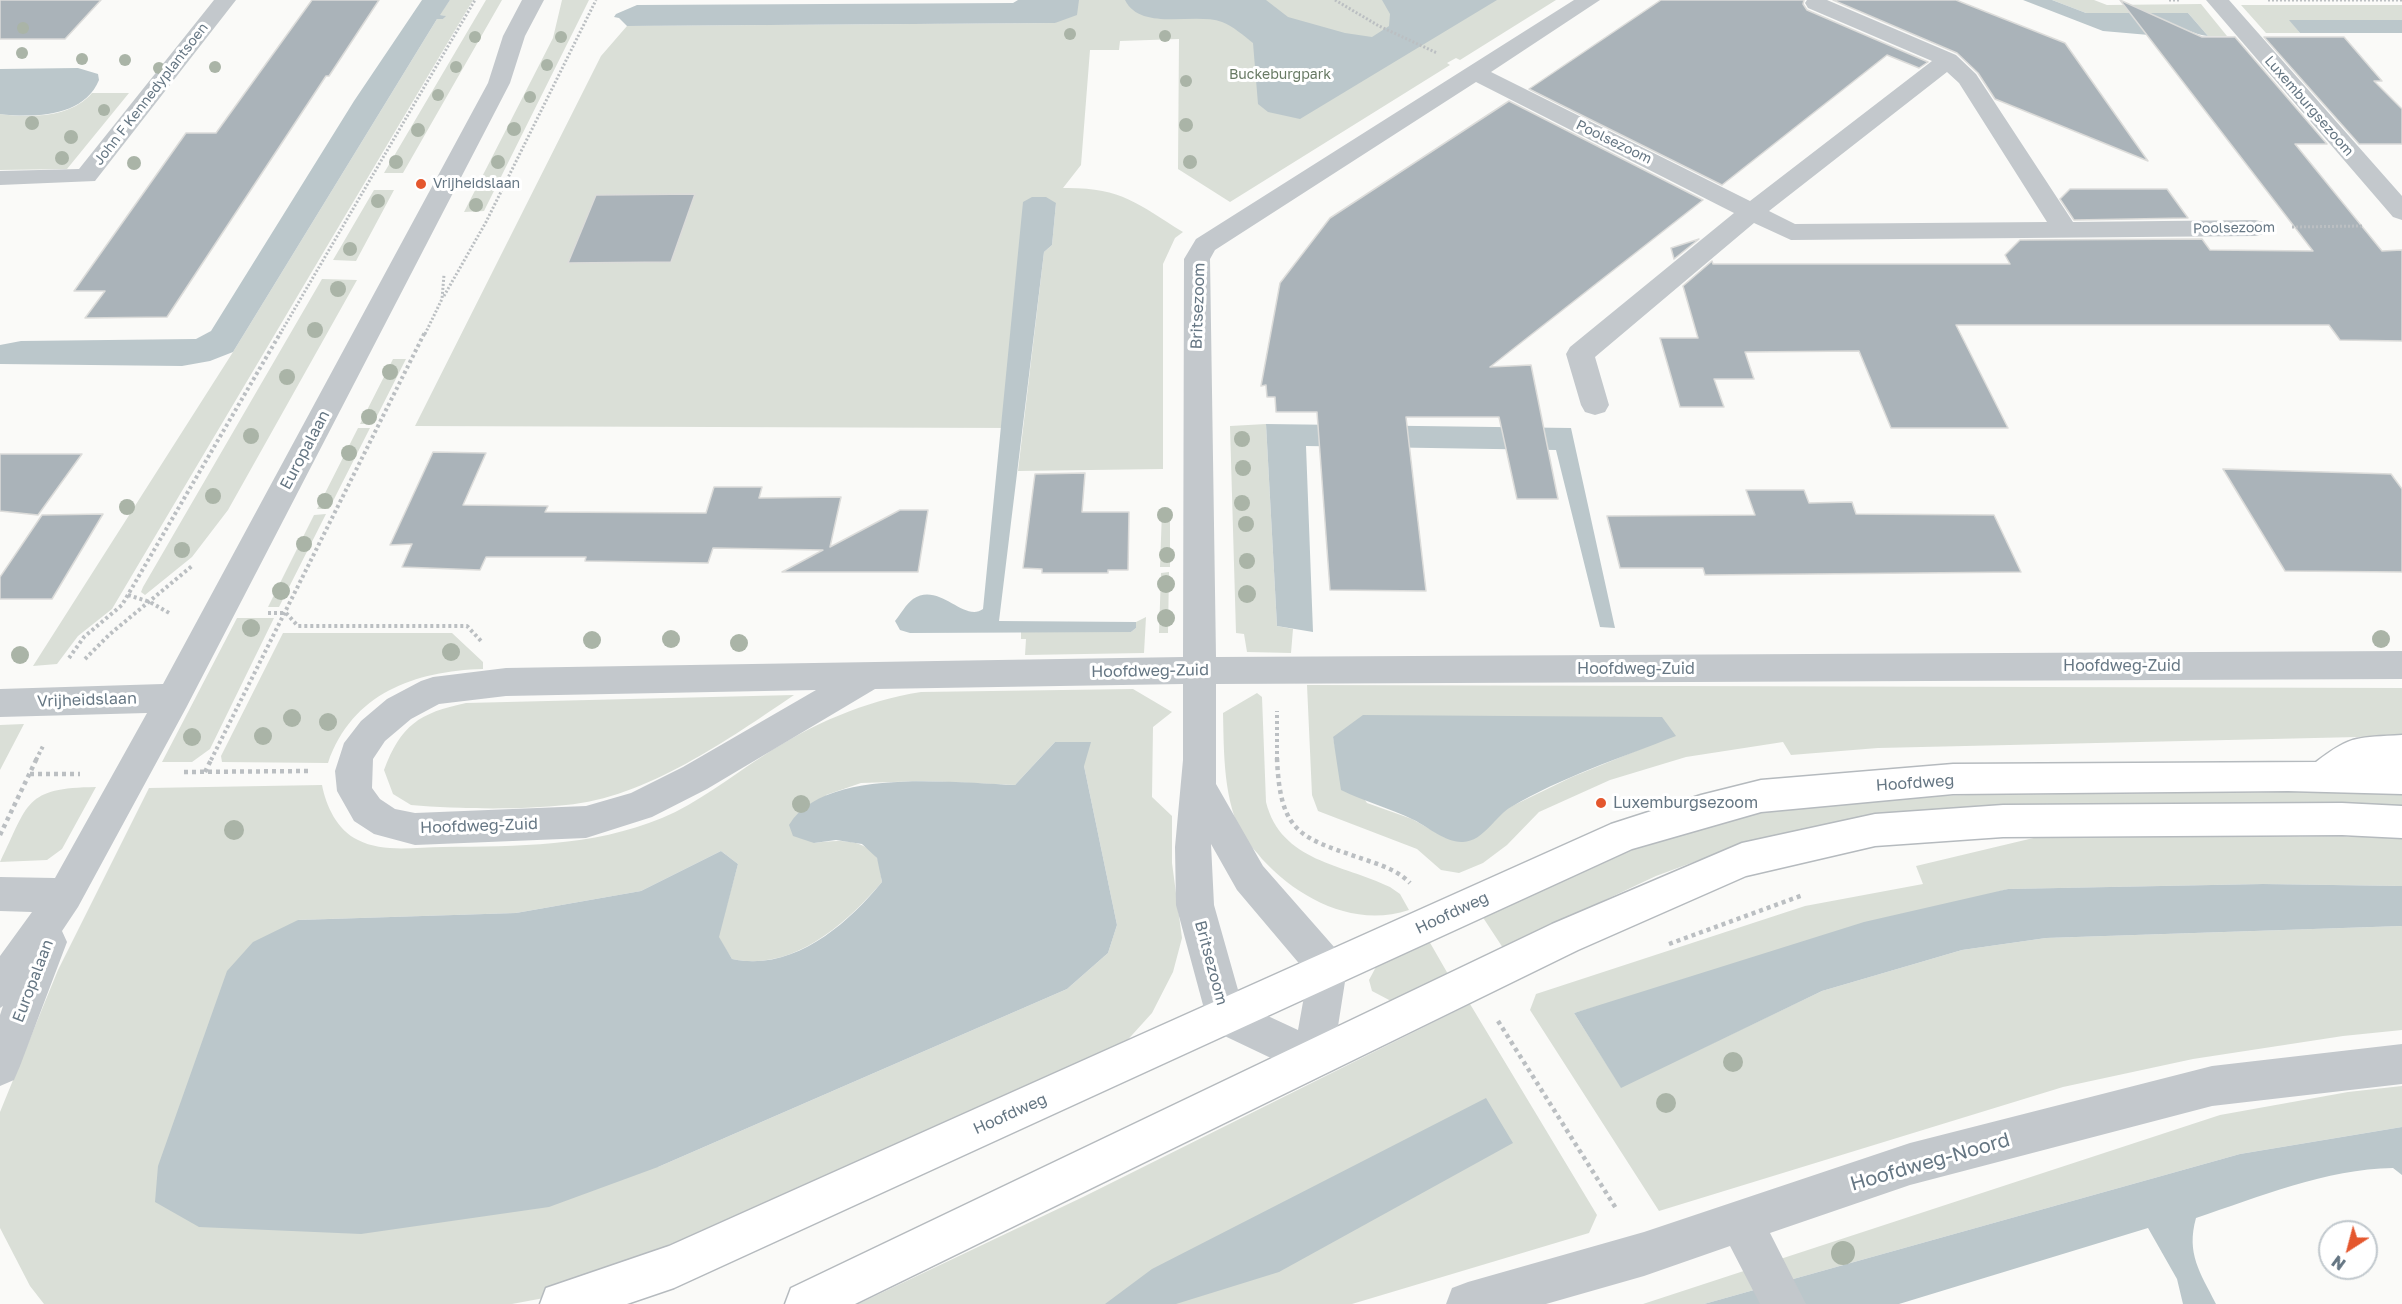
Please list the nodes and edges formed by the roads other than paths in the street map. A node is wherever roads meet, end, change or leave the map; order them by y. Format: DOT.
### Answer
graph roads {
  1 [pos="225,0"];
  2 [pos="533,0"];
  3 [pos="1589,0"];
  4 [pos="2217,0"];
  5 [pos="1816,3"];
  6 [pos="1948,60"];
  7 [pos="1475,73"];
  8 [pos="2402,176"];
  9 [pos="2371,177"];
  10 [pos="0,178"];
  11 [pos="1753,211"];
  12 [pos="2402,212"];
  13 [pos="2255,228"];
  14 [pos="2066,231"];
  15 [pos="1595,405"];
  16 [pos="2402,665"];
  17 [pos="1199,670"];
  18 [pos="870,675"];
  19 [pos="174,698"];
  20 [pos="0,703"];
  21 [pos="2402,750"];
  22 [pos="2323,776"];
  23 [pos="2402,779"];
  24 [pos="1199,788"];
  25 [pos="2402,822"];
  26 [pos="0,894"];
  27 [pos="65,896"];
  28 [pos="1328,969"];
  29 [pos="0,989"];
  30 [pos="1226,1016"];
  31 [pos="1313,1058"];
  32 [pos="2402,1064"];
  33 [pos="0,1066"];
  34 [pos="1741,1222"];
  35 [pos="562,1304"];
  36 [pos="807,1304"];
  37 [pos="1468,1304"];
  38 [pos="1784,1304"];
  1 -- 10 [label="street, John F Kennedyplantsoen"];
  2 -- 19 [label="street, Europalaan"];
  3 -- 7 [label="street, Britsezoom"];
  4 -- 9 [label="street, Luxemburgsezoom"];
  5 -- 6 [label="street"];
  6 -- 11 [label="street"];
  6 -- 14 [label="street"];
  7 -- 11 [label="street, Poolsezoom"];
  7 -- 17 [label="street, Britsezoom"];
  8 -- 9 [label="street"];
  9 -- 12 [label="street, Luxemburgsezoom"];
  11 -- 14 [label="street, Poolsezoom"];
  11 -- 15 [label="street"];
  13 -- 14 [label="street, Poolsezoom"];
  16 -- 17 [label="street, Hoofdweg-Zuid"];
  17 -- 18 [label="street, Hoofdweg-Zuid"];
  17 -- 24 [label="street, Britsezoom"];
  18 -- 18 [label="street, Hoofdweg-Zuid"];
  19 -- 20 [label="street, Vrijheidslaan"];
  19 -- 27 [label="street, Europalaan"];
  21 -- 22 [label="main road"];
  22 -- 23 [label="main road, Hoofdweg"];
  22 -- 28 [label="main road, Hoofdweg"];
  24 -- 28 [label="street, Britsezoom"];
  24 -- 30 [label="street, Britsezoom"];
  25 -- 31 [label="main road"];
  26 -- 27 [label="street"];
  27 -- 29 [label="street, Europalaan"];
  27 -- 33 [label="street, Europalaan"];
  28 -- 30 [label="main road, Hoofdweg"];
  28 -- 31 [label="street"];
  30 -- 31 [label="street, Britsezoom"];
  30 -- 35 [label="main road, Hoofdweg"];
  31 -- 36 [label="main road"];
  32 -- 34 [label="street, Hoofdweg-Noord"];
  34 -- 37 [label="street, Hoofdweg-Noord"];
  34 -- 38 [label="street"];
}
